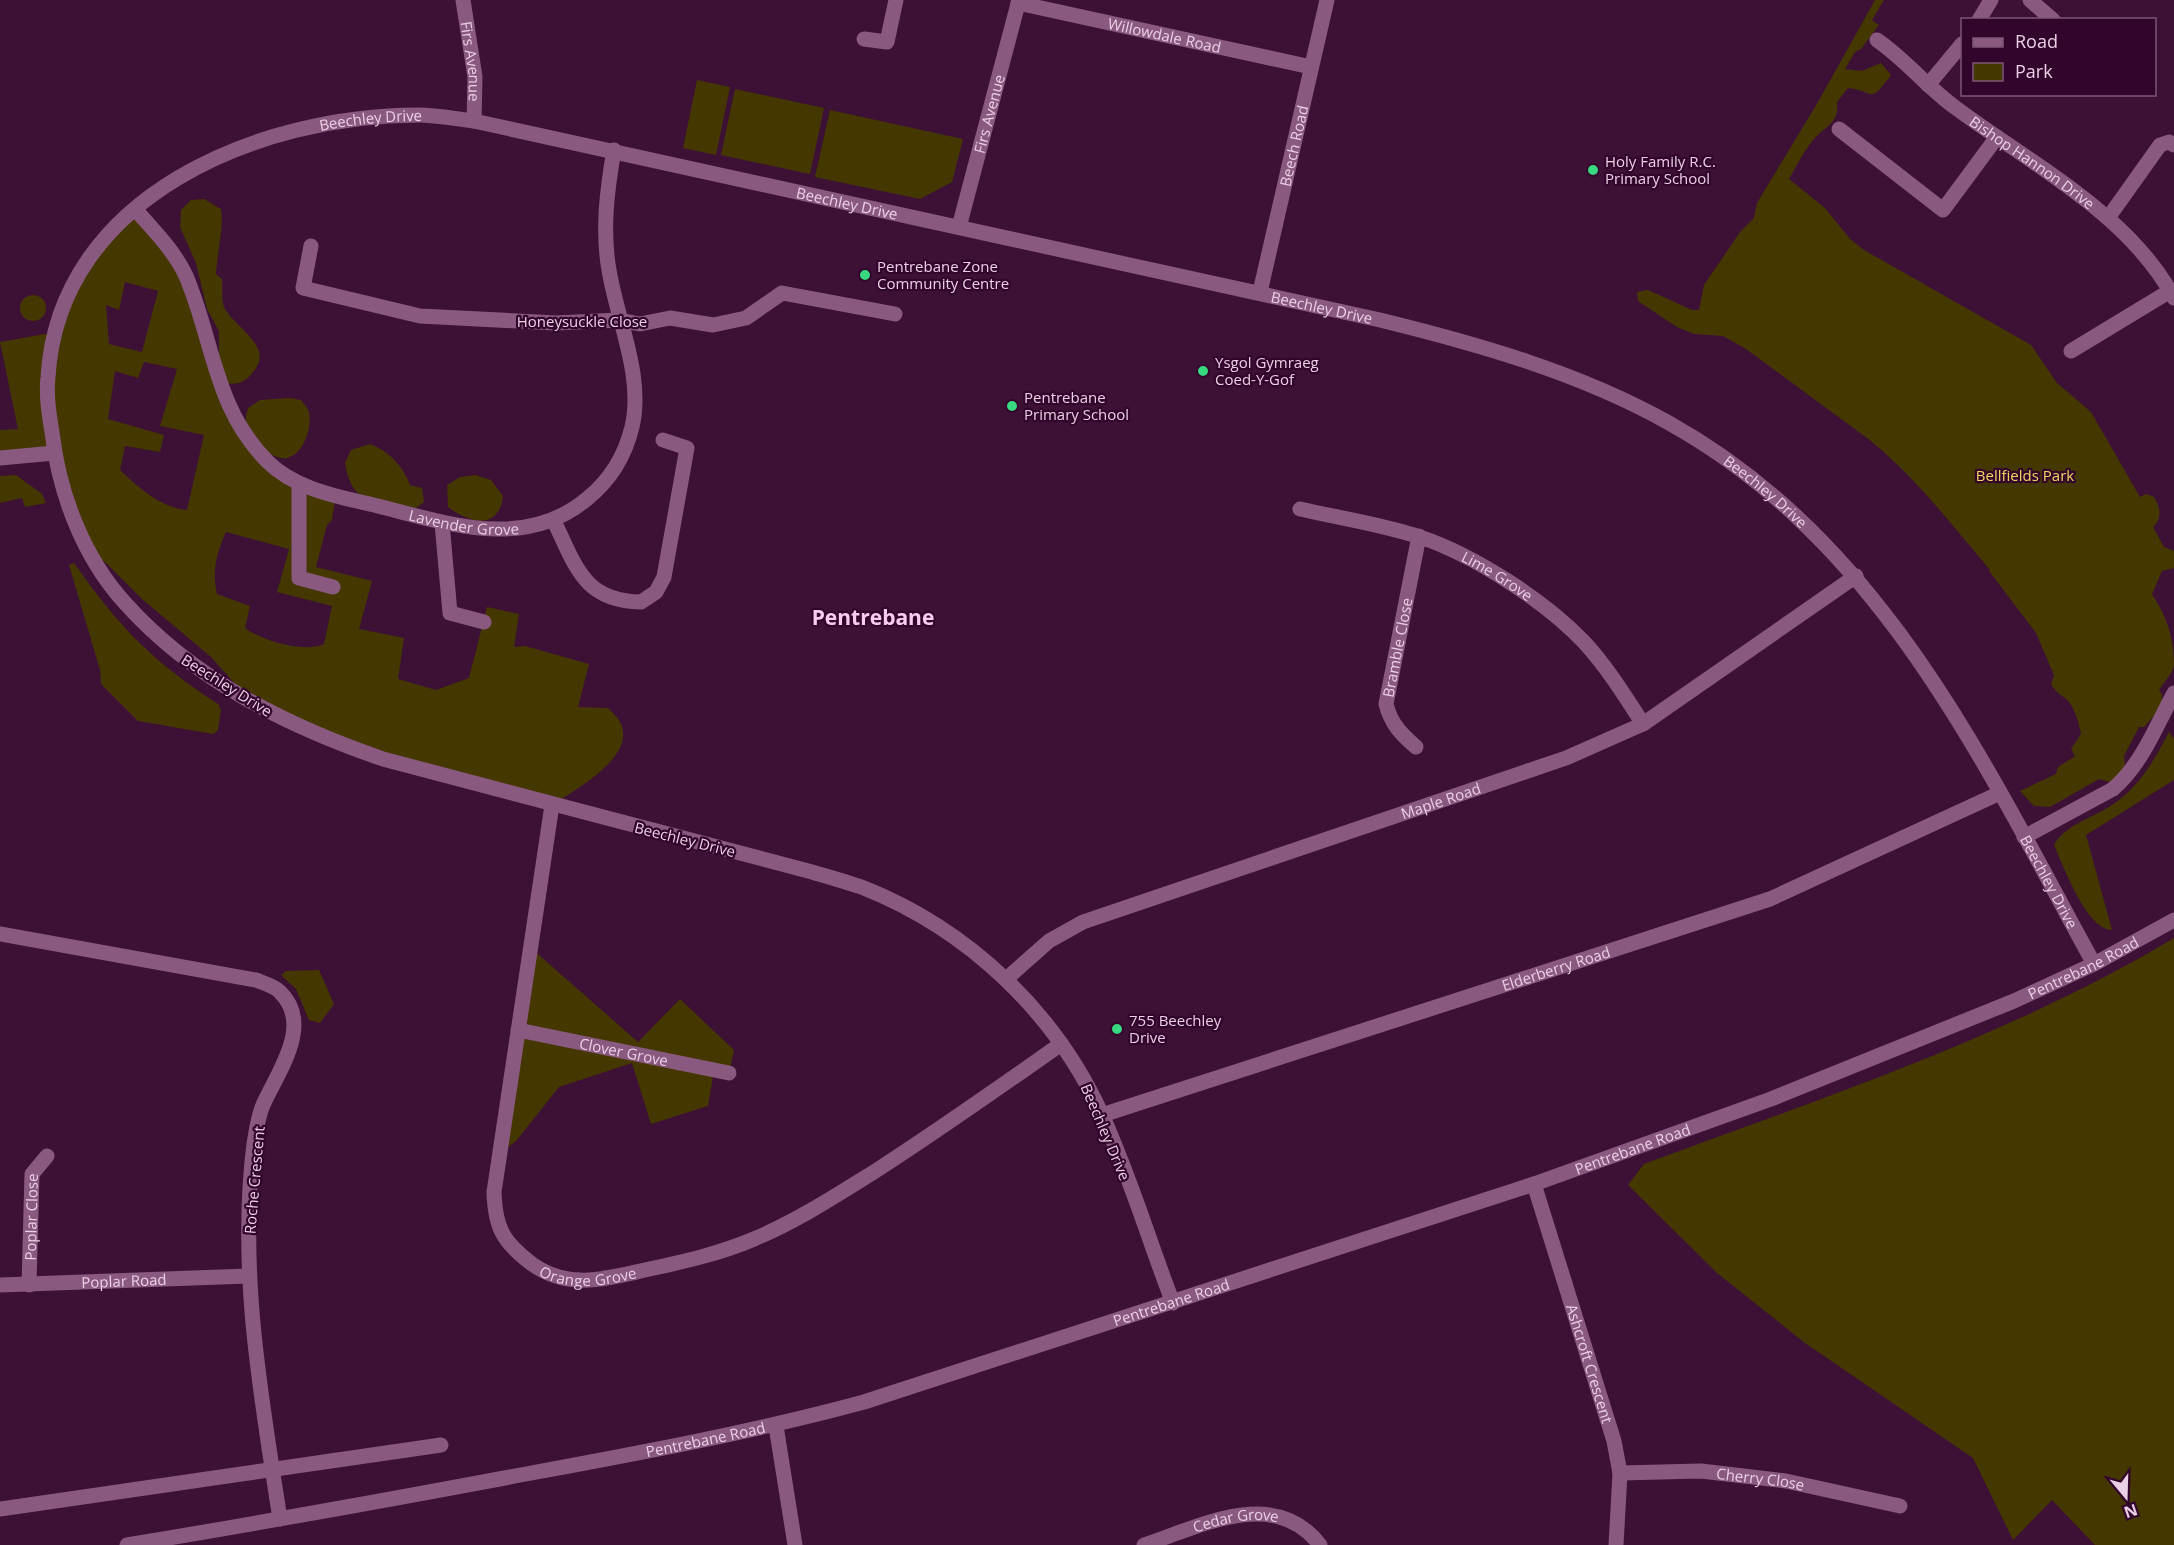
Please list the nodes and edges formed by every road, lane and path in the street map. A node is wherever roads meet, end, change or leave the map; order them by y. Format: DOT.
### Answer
graph roads {
  1 [pos="463,0"];
  2 [pos="896,0"];
  3 [pos="1327,0"];
  4 [pos="1991,0"];
  5 [pos="2030,0"];
  6 [pos="1018,2"];
  7 [pos="1981,18"];
  8 [pos="2051,18"];
  9 [pos="864,39"];
  10 [pos="1877,40"];
  11 [pos="1961,45"];
  12 [pos="1311,67"];
  13 [pos="1928,85"];
  14 [pos="474,121"];
  15 [pos="1839,129"];
  16 [pos="1997,137"];
  17 [pos="2174,145"];
  18 [pos="614,150"];
  19 [pos="135,209"];
  20 [pos="2108,218"];
  21 [pos="959,226"];
  22 [pos="311,246"];
  23 [pos="1260,292"];
  24 [pos="2172,294"];
  25 [pos="895,314"];
  26 [pos="619,320"];
  27 [pos="2071,351"];
  28 [pos="663,440"];
  29 [pos="54,453"];
  30 [pos="0,458"];
  31 [pos="299,484"];
  32 [pos="1300,509"];
  33 [pos="554,521"];
  34 [pos="442,523"];
  35 [pos="1419,536"];
  36 [pos="1856,576"];
  37 [pos="333,587"];
  38 [pos="484,622"];
  39 [pos="2174,693"];
  40 [pos="1643,724"];
  41 [pos="1416,747"];
  42 [pos="2000,793"];
  43 [pos="552,806"];
  44 [pos="2024,837"];
  45 [pos="2174,920"];
  46 [pos="0,934"];
  47 [pos="2094,964"];
  48 [pos="1006,979"];
  49 [pos="518,1030"];
  50 [pos="1060,1044"];
  51 [pos="729,1073"];
  52 [pos="1102,1115"];
  53 [pos="47,1156"];
  54 [pos="1534,1184"];
  55 [pos="248,1276"];
  56 [pos="0,1285"];
  57 [pos="30,1285"];
  58 [pos="1173,1303"];
  59 [pos="776,1426"];
  60 [pos="441,1445"];
  61 [pos="272,1468"];
  62 [pos="1620,1473"];
  63 [pos="1900,1506"];
  64 [pos="0,1509"];
  65 [pos="280,1519"];
  66 [pos="127,1545"];
  67 [pos="795,1545"];
  68 [pos="1144,1545"];
  69 [pos="1320,1545"];
  70 [pos="1616,1545"];
  1 -- 14 [label="street, Firs Avenue"];
  2 -- 9 [label="street"];
  3 -- 12 [label="street, Beech Road"];
  4 -- 7 [label="street"];
  5 -- 8 [label="street"];
  6 -- 12 [label="street, Willowdale Road"];
  6 -- 21 [label="street, Firs Avenue"];
  10 -- 13 [label="street, Bishop Hannon Drive"];
  11 -- 13 [label="street"];
  12 -- 23 [label="street, Beech Road"];
  13 -- 16 [label="street, Bishop Hannon Drive"];
  14 -- 18 [label="street, Beechley Drive"];
  14 -- 19 [label="street, Beechley Drive"];
  15 -- 16 [label="street"];
  16 -- 20 [label="street, Bishop Hannon Drive"];
  17 -- 20 [label="street"];
  18 -- 21 [label="street, Beechley Drive"];
  18 -- 26 [label="street, Lavender Grove"];
  19 -- 29 [label="street, Beechley Drive"];
  19 -- 31 [label="street, Lavender Grove"];
  20 -- 24 [label="street, Bishop Hannon Drive"];
  21 -- 23 [label="street, Beechley Drive"];
  22 -- 26 [label="street, Honeysuckle Close"];
  23 -- 36 [label="street, Beechley Drive"];
  24 -- 27 [label="street"];
  25 -- 26 [label="street, Honeysuckle Close"];
  26 -- 33 [label="street, Lavender Grove"];
  28 -- 33 [label="street"];
  29 -- 30 [label="street"];
  29 -- 43 [label="street, Beechley Drive"];
  31 -- 34 [label="street, Lavender Grove"];
  31 -- 37 [label="street"];
  32 -- 35 [label="street, Lime Grove"];
  33 -- 34 [label="street, Lavender Grove"];
  34 -- 38 [label="street"];
  35 -- 40 [label="street, Lime Grove"];
  35 -- 41 [label="street, Bramble Close"];
  36 -- 40 [label="street, Maple Road"];
  36 -- 42 [label="street, Beechley Drive"];
  39 -- 44 [label="street"];
  40 -- 48 [label="street, Maple Road"];
  42 -- 44 [label="street, Beechley Drive"];
  42 -- 52 [label="street, Elderberry Road"];
  43 -- 48 [label="street, Beechley Drive"];
  43 -- 49 [label="street, Orange Grove"];
  44 -- 47 [label="street, Beechley Drive"];
  45 -- 47 [label="street, Pentrebane Road"];
  46 -- 55 [label="street, Roche Crescent"];
  47 -- 54 [label="street, Pentrebane Road"];
  48 -- 50 [label="street, Beechley Drive"];
  49 -- 50 [label="street, Orange Grove"];
  49 -- 51 [label="street, Clover Grove"];
  50 -- 52 [label="street, Beechley Drive"];
  52 -- 58 [label="street, Beechley Drive"];
  53 -- 57 [label="street, Poplar Close"];
  54 -- 58 [label="street, Pentrebane Road"];
  54 -- 62 [label="street, Ashcroft Crescent"];
  55 -- 57 [label="street, Poplar Road"];
  55 -- 61 [label="street, Roche Crescent"];
  56 -- 57 [label="street, Poplar Road"];
  58 -- 59 [label="street, Pentrebane Road"];
  59 -- 65 [label="street, Pentrebane Road"];
  59 -- 67 [label="street"];
  60 -- 61 [label="street"];
  61 -- 64 [label="street"];
  61 -- 65 [label="street, Roche Crescent"];
  62 -- 63 [label="street, Cherry Close"];
  62 -- 70 [label="street, Ashcroft Crescent"];
  65 -- 66 [label="street, Pentrebane Road"];
  68 -- 69 [label="street, Cedar Grove"];
}
